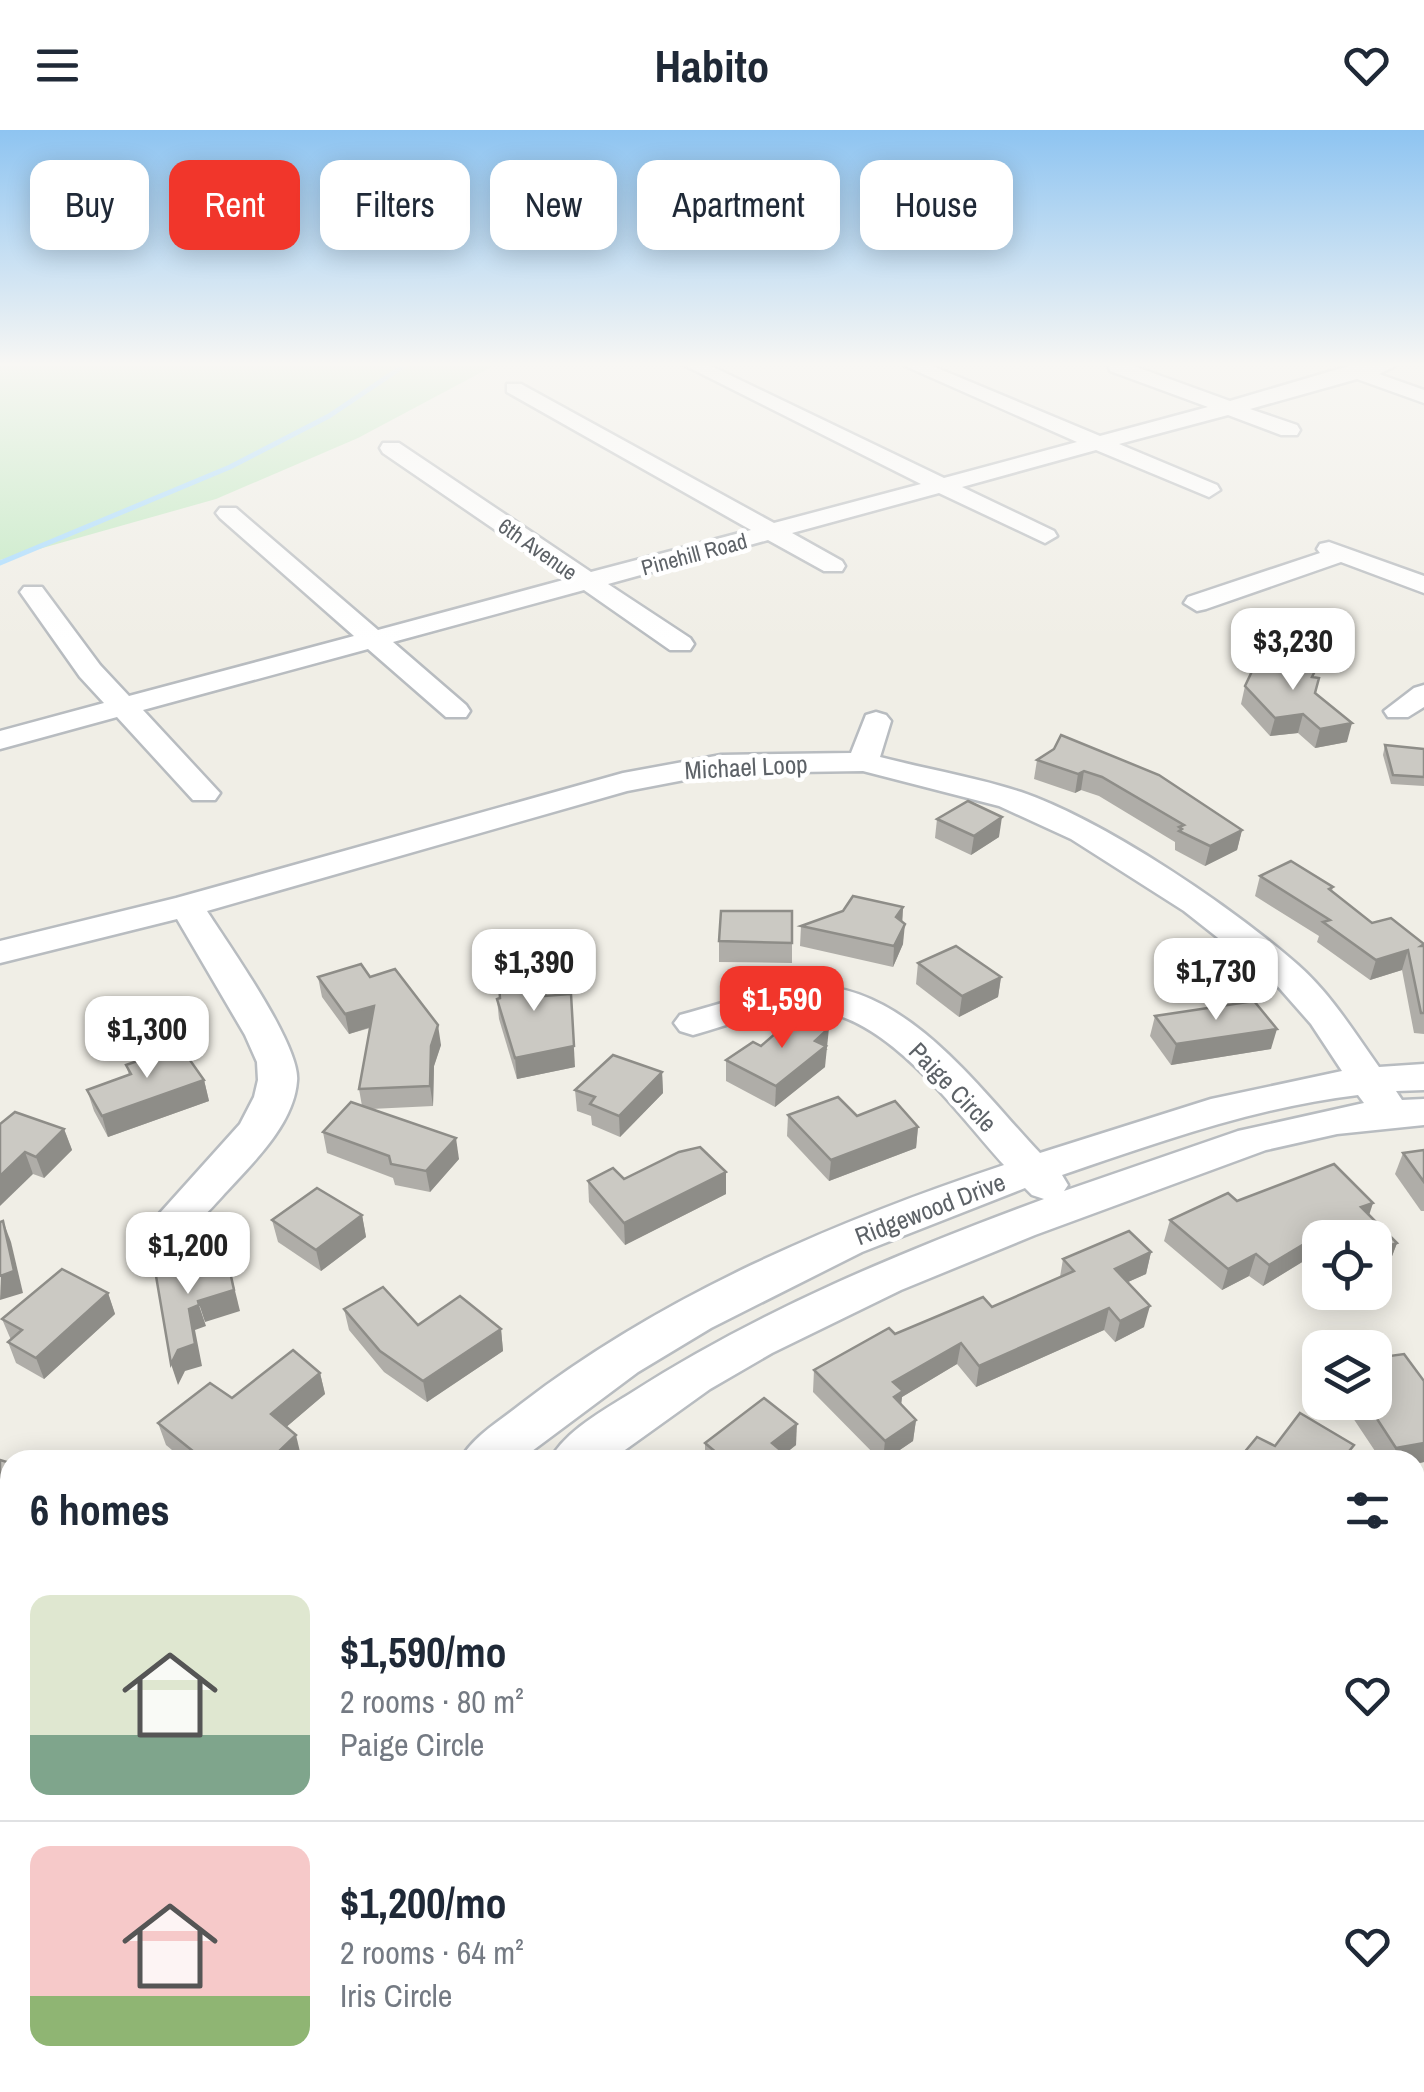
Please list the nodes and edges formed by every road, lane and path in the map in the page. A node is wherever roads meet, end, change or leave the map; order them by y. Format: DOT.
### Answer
graph roads {
  1 [pos="403,457"];
  2 [pos="636,457"];
  3 [pos="881,457"];
  4 [pos="1052,457"];
  5 [pos="1129,457"];
  6 [pos="942,486"];
  7 [pos="1209,490"];
  8 [pos="228,513"];
  9 [pos="771,532"];
  10 [pos="1045,536"];
  11 [pos="833,566"];
  12 [pos="1421,581"];
  13 [pos="586,583"];
  14 [pos="33,592"];
  15 [pos="1197,603"];
  16 [pos="376,638"];
  17 [pos="680,644"];
  18 [pos="1424,694"];
  19 [pos="125,707"];
  20 [pos="456,711"];
  21 [pos="1398,711"];
  22 [pos="876,721"];
  23 [pos="0,740"];
  24 [pos="863,762"];
  25 [pos="204,792"];
  26 [pos="187,906"];
  27 [pos="0,952"];
  28 [pos="693,1023"];
  29 [pos="1424,1077"];
  30 [pos="1394,1101"];
  31 [pos="1032,1170"];
  32 [pos="1067,1206"];
  33 [pos="181,1213"];
  34 [pos="498,1450"];
  35 [pos="589,1450"];
  1 -- 13 [label="street, 6th Avenue"];
  2 -- 9 [label="street"];
  3 -- 6 [label="street"];
  4 -- 6 [label="street, Pinehill Road"];
  5 -- 7 [label="street"];
  6 -- 9 [label="street, Pinehill Road"];
  6 -- 10 [label="street"];
  8 -- 16 [label="street"];
  9 -- 11 [label="street"];
  9 -- 13 [label="street, Pinehill Road"];
  12 -- 15 [label="street"];
  13 -- 16 [label="street, Pinehill Road"];
  13 -- 17 [label="street, 6th Avenue"];
  14 -- 19 [label="street"];
  16 -- 19 [label="street, Pinehill Road"];
  16 -- 20 [label="street"];
  18 -- 21 [label="street"];
  19 -- 23 [label="street, Pinehill Road"];
  19 -- 25 [label="street"];
  22 -- 24 [label="street"];
  24 -- 26 [label="street, Michael Loop"];
  24 -- 30 [label="street, Michael Loop"];
  26 -- 27 [label="street, Michael Loop"];
  26 -- 33 [label="street"];
  28 -- 31 [label="street, Paige Circle"];
  29 -- 30 [label="street, Ridgewood Drive"];
  30 -- 31 [label="street, Ridgewood Drive"];
  30 -- 32 [label="street, Ridgewood Drive"];
  31 -- 32 [label="street, Paige Circle"];
  31 -- 34 [label="street, Ridgewood Drive"];
  32 -- 35 [label="street, Ridgewood Drive"];
}
